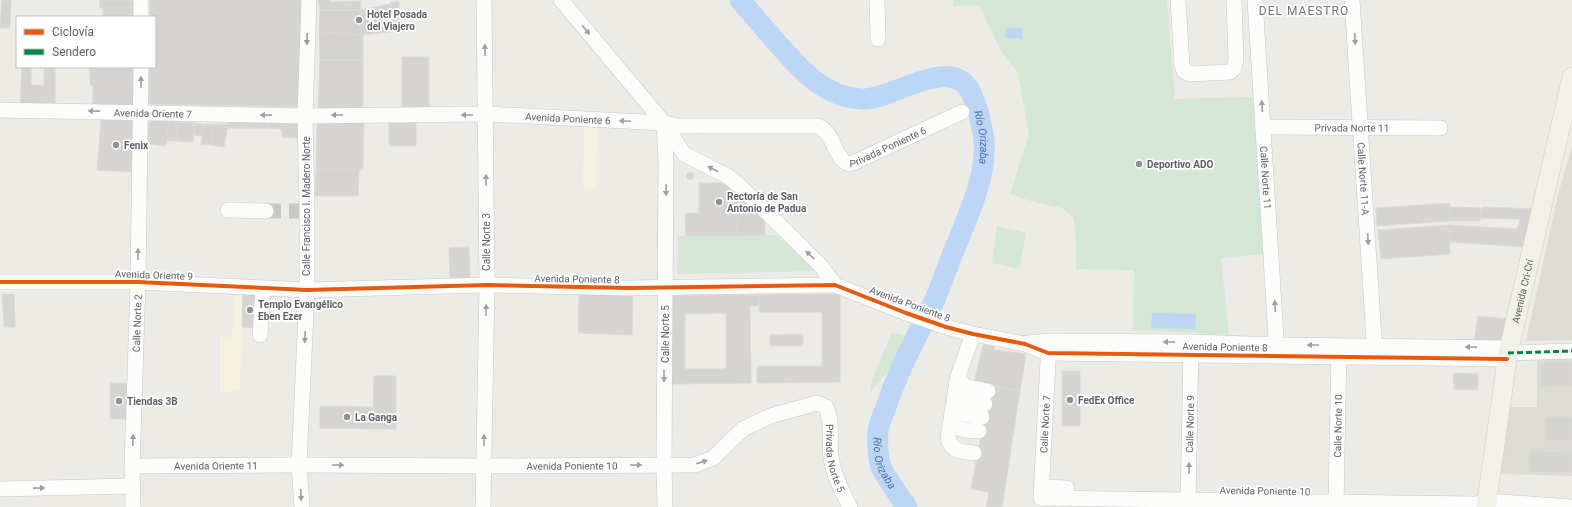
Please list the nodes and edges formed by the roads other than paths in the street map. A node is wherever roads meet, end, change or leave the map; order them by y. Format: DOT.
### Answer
graph roads {
  1 [pos="141,0"];
  2 [pos="308,0"];
  3 [pos="484,0"];
  4 [pos="561,0"];
  5 [pos="877,0"];
  6 [pos="1178,0"];
  7 [pos="1234,0"];
  8 [pos="1255,0"];
  9 [pos="1352,0"];
  10 [pos="141,16"];
  11 [pos="878,39"];
  12 [pos="141,68"];
  13 [pos="1572,77"];
  14 [pos="0,110"];
  15 [pos="141,112"];
  16 [pos="962,112"];
  17 [pos="1568,112"];
  18 [pos="486,114"];
  19 [pos="305,116"];
  20 [pos="664,123"];
  21 [pos="1264,127"];
  22 [pos="1360,127"];
  23 [pos="1440,128"];
  24 [pos="827,132"];
  25 [pos="684,154"];
  26 [pos="666,161"];
  27 [pos="228,210"];
  28 [pos="266,211"];
  29 [pos="0,282"];
  30 [pos="138,282"];
  31 [pos="486,285"];
  32 [pos="835,285"];
  33 [pos="665,287"];
  34 [pos="263,288"];
  35 [pos="307,290"];
  36 [pos="973,334"];
  37 [pos="260,335"];
  38 [pos="1049,347"];
  39 [pos="1191,348"];
  40 [pos="1277,350"];
  41 [pos="1339,351"];
  42 [pos="1375,351"];
  43 [pos="1572,351"];
  44 [pos="1508,353"];
  45 [pos="826,407"];
  46 [pos="953,409"];
  47 [pos="981,421"];
  48 [pos="299,465"];
  49 [pos="664,465"];
  50 [pos="132,466"];
  51 [pos="483,466"];
  52 [pos="132,486"];
  53 [pos="0,489"];
  54 [pos="1041,497"];
  55 [pos="1189,499"];
  56 [pos="1336,500"];
  57 [pos="1486,504"];
  58 [pos="133,507"];
  59 [pos="302,507"];
  60 [pos="483,507"];
  61 [pos="665,507"];
  62 [pos="850,507"];
  63 [pos="1571,507"];
  1 -- 10 [label="street"];
  2 -- 19 [label="street, Calle Francisco I. Madero Norte, one-way"];
  18 -- 3 [label="street, Calle Norte 3, one-way"];
  4 -- 20 [label="street, one-way"];
  5 -- 11 [label="street"];
  6 -- 7 [label="street"];
  21 -- 8 [label="street, Calle Norte 11, one-way"];
  9 -- 22 [label="street, Calle Norte 11-A, one-way"];
  15 -- 12 [label="street, Calle Norte 2, one-way"];
  13 -- 17 [label="main road, Avenida Cri-Crí"];
  15 -- 14 [label="street, Avenida Oriente 7, one-way"];
  19 -- 15 [label="street, Avenida Oriente 7, one-way"];
  30 -- 15 [label="street, Calle Norte 2, one-way"];
  16 -- 24 [label="street, Privada Poniente 6"];
  17 -- 44 [label="main road, Avenida Cri-Crí"];
  18 -- 19 [label="street, Avenida Poniente 6, one-way"];
  20 -- 18 [label="street, Avenida Poniente 6, one-way"];
  31 -- 18 [label="street, Calle Norte 3, one-way"];
  19 -- 35 [label="street, Calle Francisco I. Madero Norte"];
  20 -- 24 [label="street, Avenida Poniente 6"];
  20 -- 25 [label="street"];
  20 -- 26 [label="street, Calle Norte 5"];
  21 -- 22 [label="street, Privada Norte 11"];
  40 -- 21 [label="street, Calle Norte 11, one-way"];
  22 -- 23 [label="street, Privada Norte 11"];
  22 -- 42 [label="street, Calle Norte 11-A, one-way"];
  25 -- 26 [label="street"];
  32 -- 25 [label="street, one-way"];
  26 -- 33 [label="street, Calle Norte 5, one-way"];
  27 -- 28 [label="street"];
  29 -- 30 [label="street, Avenida Oriente 9"];
  30 -- 34 [label="street, Avenida Oriente 9"];
  50 -- 30 [label="street, Calle Norte 2, one-way"];
  31 -- 33 [label="street, Avenida Poniente 8"];
  31 -- 35 [label="street, Avenida Poniente 8"];
  51 -- 31 [label="street, Calle Norte 3, one-way"];
  32 -- 33 [label="street, Avenida Poniente 8"];
  32 -- 36 [label="street, Avenida Poniente 8"];
  33 -- 49 [label="street, Calle Norte 5, one-way"];
  34 -- 35 [label="street, Avenida Oriente 9"];
  34 -- 37 [label="street"];
  35 -- 48 [label="street, Calle Francisco I. Madero Norte, one-way"];
  36 -- 38 [label="street, Avenida Poniente 8"];
  36 -- 46 [label="street"];
  38 -- 39 [label="street, Avenida Poniente 8"];
  38 -- 54 [label="street, Calle Norte 7"];
  39 -- 40 [label="street, Avenida Poniente 8"];
  55 -- 39 [label="street, Calle Norte 9, one-way"];
  40 -- 41 [label="street, Avenida Poniente 8"];
  41 -- 42 [label="street, Avenida Poniente 8"];
  41 -- 56 [label="street, Calle Norte 10"];
  42 -- 44 [label="street, Avenida Poniente 8"];
  43 -- 44 [label="street, Avenida Poniente 8"];
  44 -- 57 [label="main road, Avenida Cri-Crí"];
  49 -- 45 [label="street, Avenida Poniente 10, one-way"];
  45 -- 62 [label="street, Privada Norte 5"];
  46 -- 47 [label="street"];
  46 -- 47 [label="street"];
  46 -- 47 [label="street"];
  46 -- 47 [label="street"];
  48 -- 50 [label="street, Avenida Oriente 11"];
  48 -- 51 [label="street, Avenida Poniente 10, one-way"];
  48 -- 59 [label="street, Calle Francisco I. Madero Norte, one-way"];
  51 -- 49 [label="street, Avenida Poniente 10, one-way"];
  49 -- 61 [label="street, Calle Norte 5"];
  50 -- 52 [label="street, Calle Norte 2"];
  51 -- 60 [label="street, Calle Norte 3"];
  53 -- 52 [label="street, one-way"];
  52 -- 58 [label="street, Calle Norte 2"];
  54 -- 55 [label="street, Avenida Poniente 10"];
  55 -- 56 [label="street, Avenida Poniente 10"];
  56 -- 57 [label="street, Avenida Poniente 10"];
  57 -- 63 [label="street, Avenida Poniente 10"];
}
